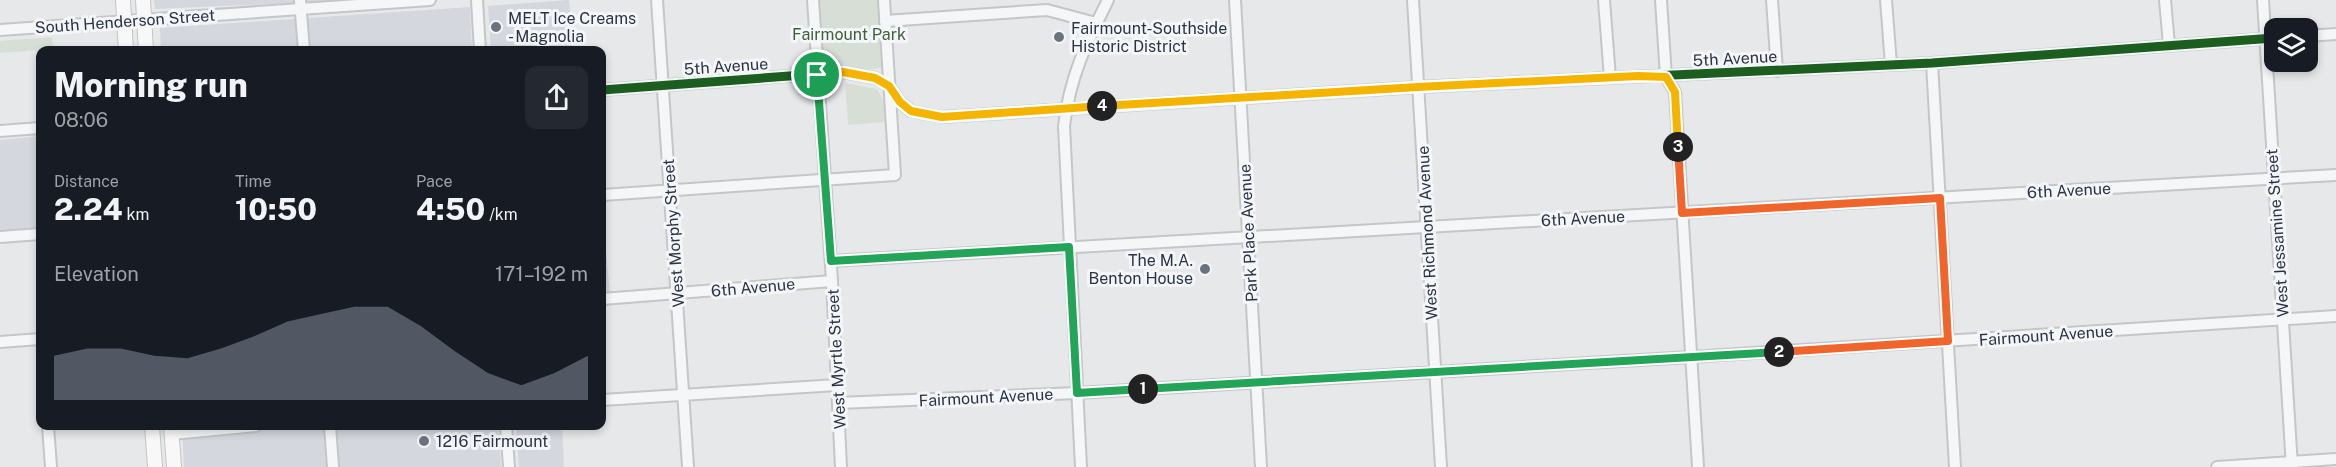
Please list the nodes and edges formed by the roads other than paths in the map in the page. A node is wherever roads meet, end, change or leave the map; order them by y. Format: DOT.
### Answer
graph roads {
  1 [pos="123,0"];
  2 [pos="143,0"];
  3 [pos="430,0"];
  4 [pos="477,0"];
  5 [pos="657,0"];
  6 [pos="813,0"];
  7 [pos="884,0"];
  8 [pos="1108,0"];
  9 [pos="1234,0"];
  10 [pos="1413,0"];
  11 [pos="1604,0"];
  12 [pos="1661,0"];
  13 [pos="1772,0"];
  14 [pos="1886,0"];
  15 [pos="2166,0"];
  16 [pos="2263,0"];
  17 [pos="300,4"];
  18 [pos="2266,18"];
  19 [pos="144,20"];
  20 [pos="885,21"];
  21 [pos="124,22"];
  22 [pos="1096,23"];
  23 [pos="0,30"];
  24 [pos="2336,34"];
  25 [pos="2318,35"];
  26 [pos="2264,38"];
  27 [pos="2169,45"];
  28 [pos="126,46"];
  29 [pos="147,46"];
  30 [pos="304,46"];
  31 [pos="480,46"];
  32 [pos="1932,63"];
  33 [pos="1891,65"];
  34 [pos="1777,71"];
  35 [pos="2271,72"];
  36 [pos="817,75"];
  37 [pos="1666,77"];
  38 [pos="1610,78"];
  39 [pos="663,86"];
  40 [pos="889,86"];
  41 [pos="1418,87"];
  42 [pos="606,90"];
  43 [pos="1240,99"];
  44 [pos="1066,108"];
  45 [pos="36,128"];
  46 [pos="0,131"];
  47 [pos="2336,175"];
  48 [pos="825,179"];
  49 [pos="2274,179"];
  50 [pos="670,190"];
  51 [pos="606,195"];
  52 [pos="1940,198"];
  53 [pos="1682,213"];
  54 [pos="1427,228"];
  55 [pos="36,234"];
  56 [pos="0,237"];
  57 [pos="1248,238"];
  58 [pos="1069,247"];
  59 [pos="831,261"];
  60 [pos="832,281"];
  61 [pos="677,294"];
  62 [pos="606,299"];
  63 [pos="2336,316"];
  64 [pos="2283,319"];
  65 [pos="36,339"];
  66 [pos="1948,341"];
  67 [pos="0,342"];
  68 [pos="1691,357"];
  69 [pos="1435,372"];
  70 [pos="1256,382"];
  71 [pos="837,385"];
  72 [pos="1077,393"];
  73 [pos="684,395"];
  74 [pos="606,400"];
  75 [pos="838,403"];
  76 [pos="48,430"];
  77 [pos="152,430"];
  78 [pos="171,430"];
  79 [pos="330,430"];
  80 [pos="506,430"];
  81 [pos="2336,459"];
  82 [pos="2292,465"];
  83 [pos="51,467"];
  84 [pos="155,467"];
  85 [pos="174,467"];
  86 [pos="333,467"];
  87 [pos="509,467"];
  88 [pos="688,467"];
  89 [pos="841,467"];
  90 [pos="1081,467"];
  91 [pos="1261,467"];
  92 [pos="1441,467"];
  93 [pos="1698,467"];
  94 [pos="1955,467"];
  95 [pos="2217,467"];
  1 -- 21 [label="main road"];
  2 -- 19 [label="main road"];
  3 -- 17 [label="street, South Henderson Street"];
  4 -- 31 [label="street"];
  5 -- 39 [label="street, West Morphy Street"];
  6 -- 36 [label="street, West Myrtle Street"];
  7 -- 20 [label="street"];
  8 -- 22 [label="street"];
  9 -- 43 [label="street, Park Place Avenue"];
  10 -- 41 [label="street, West Richmond Avenue"];
  11 -- 38 [label="street"];
  12 -- 37 [label="street"];
  13 -- 34 [label="street"];
  14 -- 33 [label="street"];
  15 -- 27 [label="street"];
  16 -- 18 [label="street, West Jessamine Street"];
  17 -- 19 [label="street, South Henderson Street"];
  17 -- 30 [label="street"];
  19 -- 21 [label="street, South Henderson Street"];
  19 -- 29 [label="main road"];
  20 -- 22 [label="street"];
  20 -- 40 [label="street"];
  21 -- 23 [label="street, South Henderson Street"];
  21 -- 28 [label="main road"];
  22 -- 44 [label="street"];
  24 -- 25 [label="street"];
  26 -- 27 [label="street, 5th Avenue"];
  27 -- 32 [label="street, 5th Avenue"];
  32 -- 33 [label="street, 5th Avenue"];
  32 -- 52 [label="street"];
  33 -- 34 [label="street, 5th Avenue"];
  34 -- 37 [label="street, 5th Avenue"];
  35 -- 49 [label="street, West Jessamine Street"];
  36 -- 39 [label="street, 5th Avenue"];
  36 -- 40 [label="street, 5th Avenue"];
  36 -- 48 [label="street, West Myrtle Street"];
  37 -- 38 [label="street, 5th Avenue"];
  37 -- 53 [label="street"];
  38 -- 41 [label="street, 5th Avenue"];
  39 -- 42 [label="street, 5th Avenue"];
  39 -- 50 [label="street, West Morphy Street"];
  40 -- 44 [label="street, 5th Avenue"];
  40 -- 48 [label="street"];
  41 -- 43 [label="street, 5th Avenue"];
  41 -- 54 [label="street, West Richmond Avenue"];
  43 -- 44 [label="street, 5th Avenue"];
  43 -- 57 [label="street, Park Place Avenue"];
  44 -- 58 [label="street"];
  45 -- 46 [label="street"];
  47 -- 49 [label="street, 6th Avenue"];
  48 -- 50 [label="street"];
  48 -- 59 [label="street, West Myrtle Street"];
  49 -- 52 [label="street, 6th Avenue"];
  49 -- 64 [label="street, West Jessamine Street"];
  50 -- 51 [label="street"];
  50 -- 61 [label="street, West Morphy Street"];
  52 -- 53 [label="street, 6th Avenue"];
  52 -- 66 [label="street"];
  53 -- 54 [label="street, 6th Avenue"];
  53 -- 68 [label="street"];
  54 -- 57 [label="street, 6th Avenue"];
  54 -- 69 [label="street, West Richmond Avenue"];
  55 -- 56 [label="street"];
  57 -- 58 [label="street, 6th Avenue"];
  57 -- 70 [label="street, Park Place Avenue"];
  58 -- 59 [label="street, 6th Avenue"];
  58 -- 72 [label="street"];
  59 -- 60 [label="street, West Myrtle Street"];
  60 -- 61 [label="street, 6th Avenue"];
  60 -- 71 [label="street, West Myrtle Street"];
  61 -- 62 [label="street, 6th Avenue"];
  61 -- 73 [label="street, West Morphy Street"];
  63 -- 64 [label="street, Fairmount Avenue"];
  64 -- 66 [label="street, Fairmount Avenue"];
  64 -- 82 [label="street, West Jessamine Street"];
  65 -- 67 [label="street"];
  66 -- 68 [label="street, Fairmount Avenue"];
  66 -- 94 [label="street"];
  68 -- 69 [label="street, Fairmount Avenue"];
  68 -- 93 [label="street"];
  69 -- 70 [label="street, Fairmount Avenue"];
  69 -- 92 [label="street, West Richmond Avenue"];
  70 -- 72 [label="street, Fairmount Avenue"];
  70 -- 91 [label="street, Park Place Avenue"];
  71 -- 73 [label="street"];
  71 -- 75 [label="street, West Myrtle Street"];
  72 -- 75 [label="street, Fairmount Avenue"];
  72 -- 90 [label="street"];
  73 -- 74 [label="street"];
  73 -- 88 [label="street, West Morphy Street"];
  75 -- 89 [label="street, West Myrtle Street"];
  76 -- 83 [label="street"];
  77 -- 84 [label="main road"];
  78 -- 85 [label="main road"];
  79 -- 86 [label="street"];
  80 -- 87 [label="street"];
  81 -- 82 [label="street"];
  82 -- 95 [label="street"];
}
